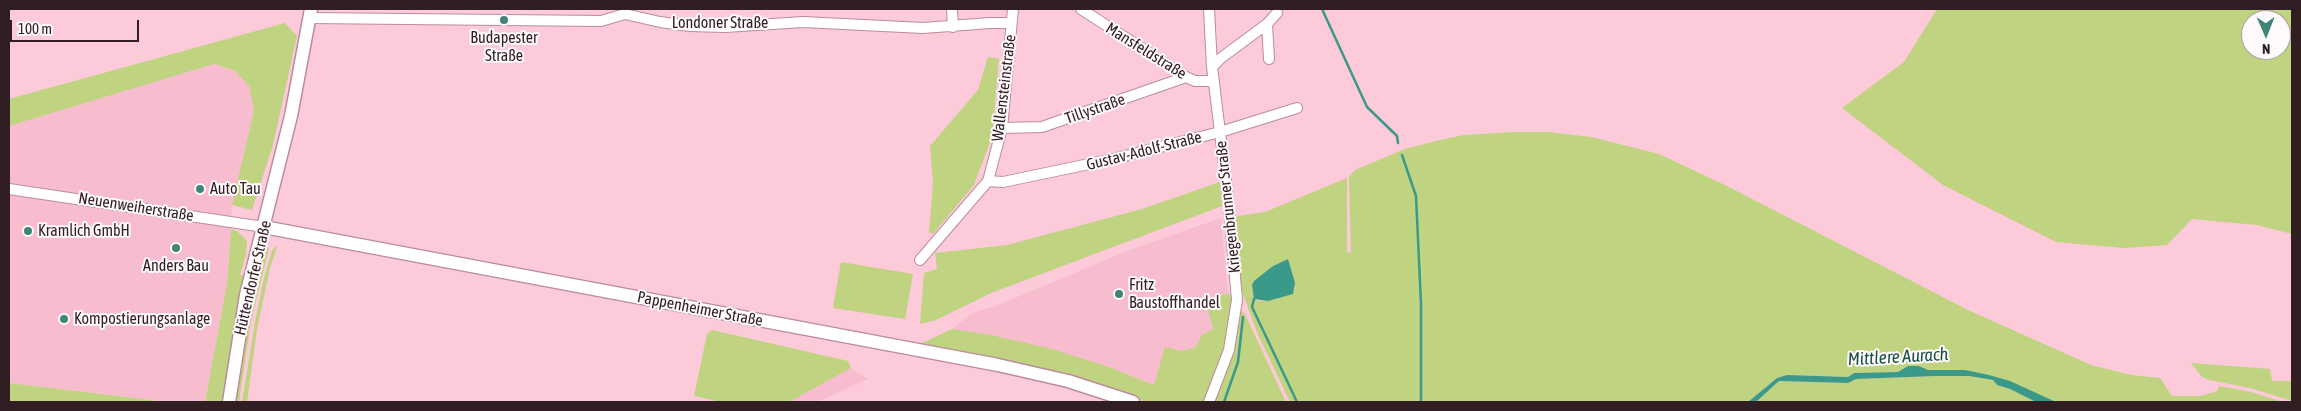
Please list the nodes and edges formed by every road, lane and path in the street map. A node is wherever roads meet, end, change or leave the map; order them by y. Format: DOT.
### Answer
graph roads {
  1 [pos="952,9"];
  2 [pos="1013,9"];
  3 [pos="1081,9"];
  4 [pos="1209,9"];
  5 [pos="625,11"];
  6 [pos="310,13"];
  7 [pos="1277,13"];
  8 [pos="1011,24"];
  9 [pos="1267,24"];
  10 [pos="953,26"];
  11 [pos="1269,58"];
  12 [pos="1212,67"];
  13 [pos="1186,77"];
  14 [pos="1214,81"];
  15 [pos="1297,108"];
  16 [pos="1002,128"];
  17 [pos="1220,132"];
  18 [pos="988,181"];
  19 [pos="9,189"];
  20 [pos="264,227"];
  21 [pos="920,260"];
  22 [pos="230,402"];
  23 [pos="1134,402"];
  24 [pos="1209,402"];
  1 -- 10 [label="street"];
  2 -- 8 [label="street, Wallensteinstraße"];
  3 -- 13 [label="street, Mansfeldstraße"];
  4 -- 12 [label="street, Kriegenbrunner Straße"];
  5 -- 6 [label="street, Londoner Straße"];
  5 -- 10 [label="street, Londoner Straße"];
  6 -- 20 [label="street, Hüttendorfer Straße"];
  7 -- 9 [label="street"];
  8 -- 10 [label="street, Londoner Straße"];
  8 -- 16 [label="street, Wallensteinstraße"];
  9 -- 11 [label="street"];
  9 -- 12 [label="street"];
  12 -- 14 [label="street, Kriegenbrunner Straße"];
  13 -- 14 [label="street, Mansfeldstraße"];
  13 -- 16 [label="street, Tillystraße"];
  14 -- 17 [label="street, Kriegenbrunner Straße"];
  15 -- 17 [label="street, Gustav-Adolf-Straße"];
  16 -- 18 [label="street, Wallensteinstraße"];
  17 -- 18 [label="street, Gustav-Adolf-Straße"];
  17 -- 24 [label="street, Kriegenbrunner Straße"];
  18 -- 21 [label="street, Wallensteinstraße"];
  19 -- 20 [label="street, Neuenweiherstraße"];
  20 -- 22 [label="street, Hüttendorfer Straße"];
  20 -- 23 [label="street, Pappenheimer Straße"];
}
